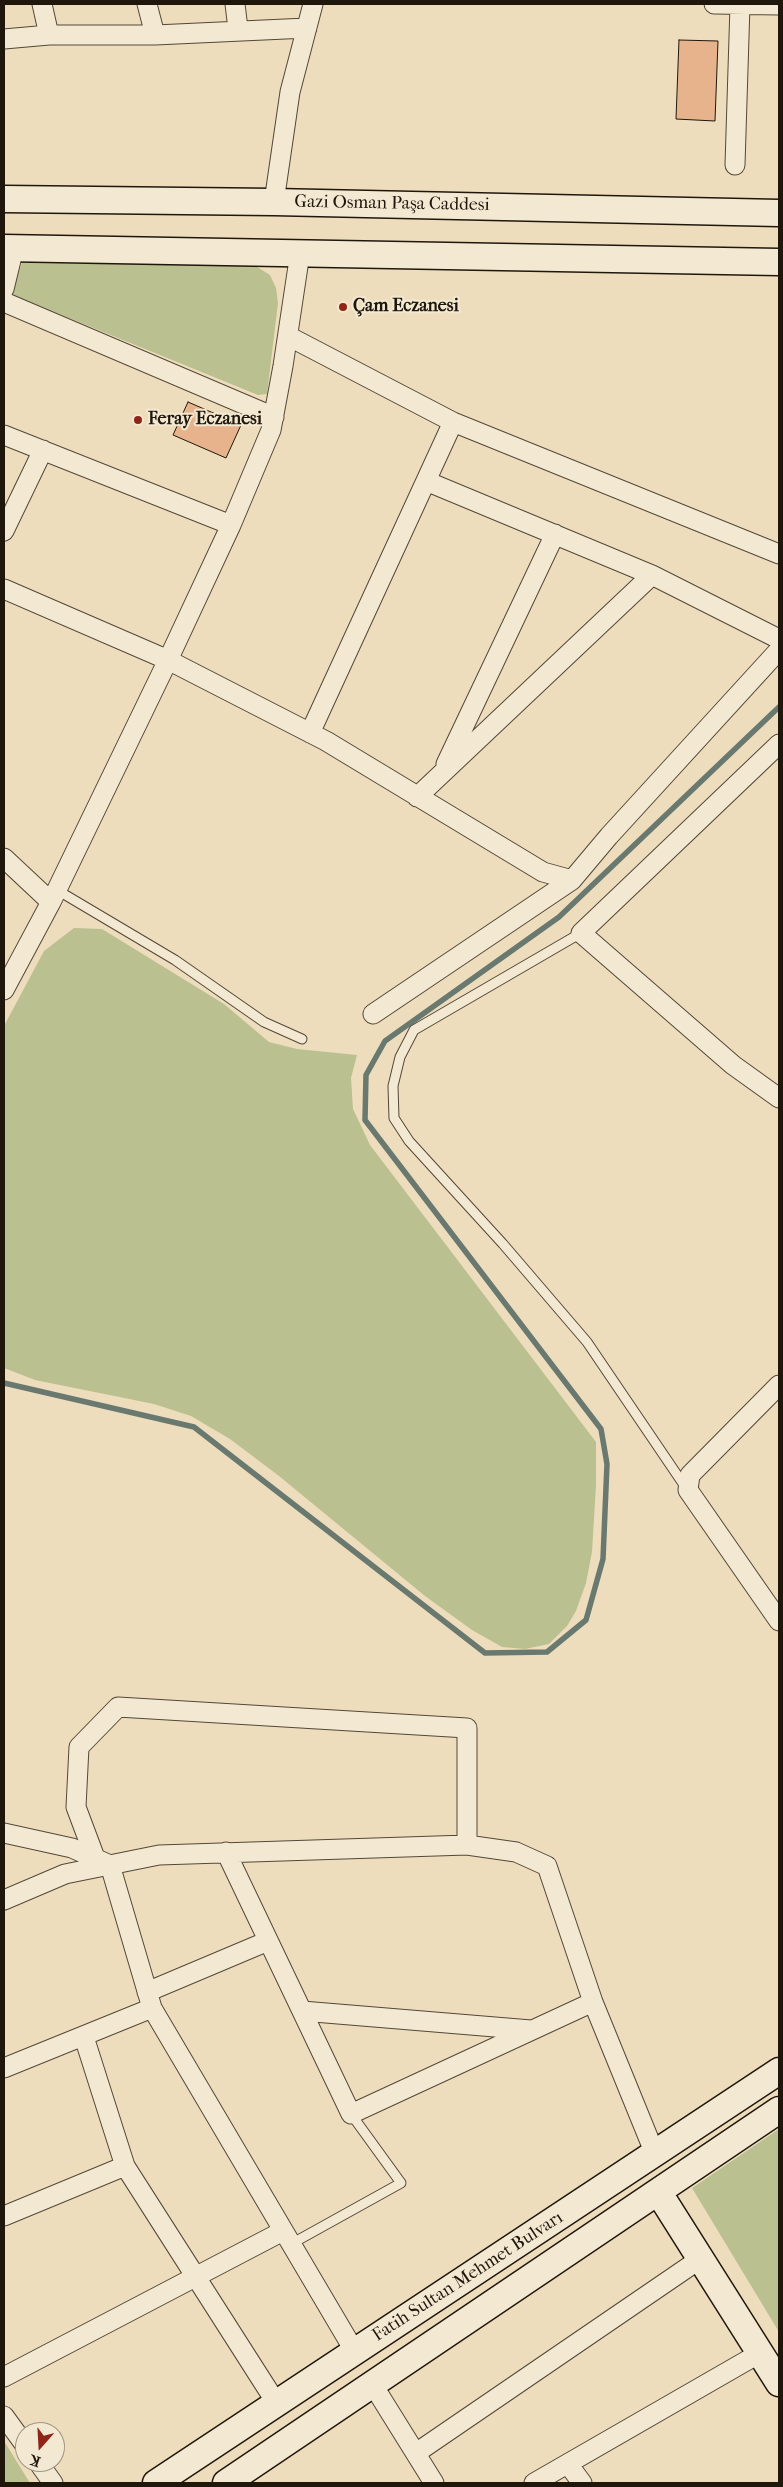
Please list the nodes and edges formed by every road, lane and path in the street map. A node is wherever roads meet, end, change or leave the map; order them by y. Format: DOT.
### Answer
graph roads {
  1 [pos="42,4"];
  2 [pos="147,4"];
  3 [pos="235,4"];
  4 [pos="313,4"];
  5 [pos="714,4"];
  6 [pos="740,5"];
  7 [pos="779,5"];
  8 [pos="307,28"];
  9 [pos="238,29"];
  10 [pos="50,34"];
  11 [pos="155,35"];
  12 [pos="4,39"];
  13 [pos="735,166"];
  14 [pos="4,199"];
  15 [pos="274,202"];
  16 [pos="779,213"];
  17 [pos="9,248"];
  18 [pos="300,253"];
  19 [pos="779,262"];
  20 [pos="4,290"];
  21 [pos="4,302"];
  22 [pos="288,336"];
  23 [pos="274,416"];
  24 [pos="453,422"];
  25 [pos="4,435"];
  26 [pos="43,450"];
  27 [pos="426,481"];
  28 [pos="231,525"];
  29 [pos="4,531"];
  30 [pos="555,534"];
  31 [pos="779,554"];
  32 [pos="652,575"];
  33 [pos="4,589"];
  34 [pos="779,639"];
  35 [pos="779,650"];
  36 [pos="168,660"];
  37 [pos="310,733"];
  38 [pos="779,744"];
  39 [pos="441,774"];
  40 [pos="417,797"];
  41 [pos="4,858"];
  42 [pos="572,880"];
  43 [pos="54,896"];
  44 [pos="581,933"];
  45 [pos="4,990"];
  46 [pos="373,1014"];
  47 [pos="302,1039"];
  48 [pos="779,1098"];
  49 [pos="779,1385"];
  50 [pos="688,1490"];
  51 [pos="779,1621"];
  52 [pos="4,1833"];
  53 [pos="466,1845"];
  54 [pos="226,1852"];
  55 [pos="101,1863"];
  56 [pos="4,1900"];
  57 [pos="268,1941"];
  58 [pos="150,2000"];
  59 [pos="593,2002"];
  60 [pos="302,2011"];
  61 [pos="532,2030"];
  62 [pos="84,2037"];
  63 [pos="4,2068"];
  64 [pos="779,2071"];
  65 [pos="779,2110"];
  66 [pos="351,2114"];
  67 [pos="655,2154"];
  68 [pos="125,2166"];
  69 [pos="659,2193"];
  70 [pos="4,2216"];
  71 [pos="287,2237"];
  72 [pos="700,2259"];
  73 [pos="196,2276"];
  74 [pos="355,2352"];
  75 [pos="760,2353"];
  76 [pos="4,2377"];
  77 [pos="779,2383"];
  78 [pos="373,2385"];
  79 [pos="277,2404"];
  80 [pos="4,2416"];
  81 [pos="15,2431"];
  82 [pos="416,2453"];
  83 [pos="568,2464"];
  84 [pos="45,2472"];
  85 [pos="53,2483"];
  86 [pos="156,2483"];
  87 [pos="226,2483"];
  88 [pos="434,2483"];
  89 [pos="534,2483"];
  90 [pos="582,2483"];
  1 -- 10 [label="street"];
  2 -- 11 [label="street"];
  3 -- 9 [label="street"];
  4 -- 8 [label="street"];
  5 -- 6 [label="street"];
  6 -- 7 [label="street"];
  6 -- 13 [label="street"];
  8 -- 9 [label="street"];
  8 -- 15 [label="street"];
  9 -- 11 [label="street"];
  10 -- 11 [label="street"];
  10 -- 12 [label="street"];
  14 -- 15 [label="street, Gazi Osman Paşa Caddesi"];
  15 -- 16 [label="street, Gazi Osman Paşa Caddesi"];
  17 -- 18 [label="street"];
  17 -- 20 [label="street"];
  18 -- 19 [label="street"];
  18 -- 22 [label="street"];
  21 -- 23 [label="street"];
  22 -- 23 [label="street"];
  22 -- 24 [label="street"];
  23 -- 28 [label="street"];
  24 -- 27 [label="street"];
  24 -- 31 [label="street"];
  25 -- 26 [label="street"];
  26 -- 28 [label="street"];
  26 -- 29 [label="street"];
  27 -- 30 [label="street"];
  27 -- 37 [label="street"];
  28 -- 36 [label="street"];
  30 -- 32 [label="street"];
  30 -- 39 [label="street"];
  32 -- 34 [label="street"];
  32 -- 39 [label="street"];
  33 -- 36 [label="street"];
  35 -- 42 [label="street"];
  36 -- 37 [label="street"];
  36 -- 43 [label="street"];
  37 -- 40 [label="street"];
  38 -- 44 [label="street"];
  39 -- 40 [label="street"];
  40 -- 42 [label="street"];
  41 -- 43 [label="street"];
  42 -- 46 [label="street"];
  43 -- 45 [label="street"];
  43 -- 47 [label="lane"];
  44 -- 48 [label="street"];
  44 -- 50 [label="lane"];
  49 -- 50 [label="street"];
  50 -- 51 [label="street"];
  52 -- 55 [label="street"];
  53 -- 54 [label="street"];
  53 -- 55 [label="street"];
  53 -- 59 [label="street"];
  54 -- 55 [label="street"];
  54 -- 57 [label="street"];
  55 -- 56 [label="street"];
  55 -- 58 [label="street"];
  57 -- 58 [label="street"];
  57 -- 60 [label="street"];
  58 -- 62 [label="street"];
  58 -- 71 [label="street"];
  59 -- 61 [label="street"];
  59 -- 67 [label="street"];
  60 -- 61 [label="street"];
  60 -- 66 [label="street"];
  61 -- 66 [label="street"];
  62 -- 63 [label="street"];
  62 -- 68 [label="street"];
  64 -- 67 [label="street, Fatih Sultan Mehmet Bulvarı"];
  65 -- 69 [label="street, Fatih Sultan Mehmet Bulvarı"];
  66 -- 71 [label="lane"];
  67 -- 74 [label="street, Fatih Sultan Mehmet Bulvarı"];
  68 -- 70 [label="street"];
  68 -- 73 [label="street"];
  69 -- 72 [label="street"];
  69 -- 78 [label="street, Fatih Sultan Mehmet Bulvarı"];
  71 -- 73 [label="street"];
  71 -- 74 [label="street"];
  72 -- 75 [label="street"];
  72 -- 82 [label="street"];
  73 -- 76 [label="street"];
  73 -- 79 [label="street"];
  74 -- 79 [label="street, Fatih Sultan Mehmet Bulvarı"];
  75 -- 77 [label="street"];
  75 -- 83 [label="street"];
  78 -- 82 [label="street"];
  78 -- 87 [label="street, Fatih Sultan Mehmet Bulvarı"];
  79 -- 86 [label="street, Fatih Sultan Mehmet Bulvarı"];
  80 -- 81 [label="street"];
  82 -- 88 [label="street"];
  83 -- 89 [label="street"];
  83 -- 90 [label="street"];
  84 -- 85 [label="street"];
}
